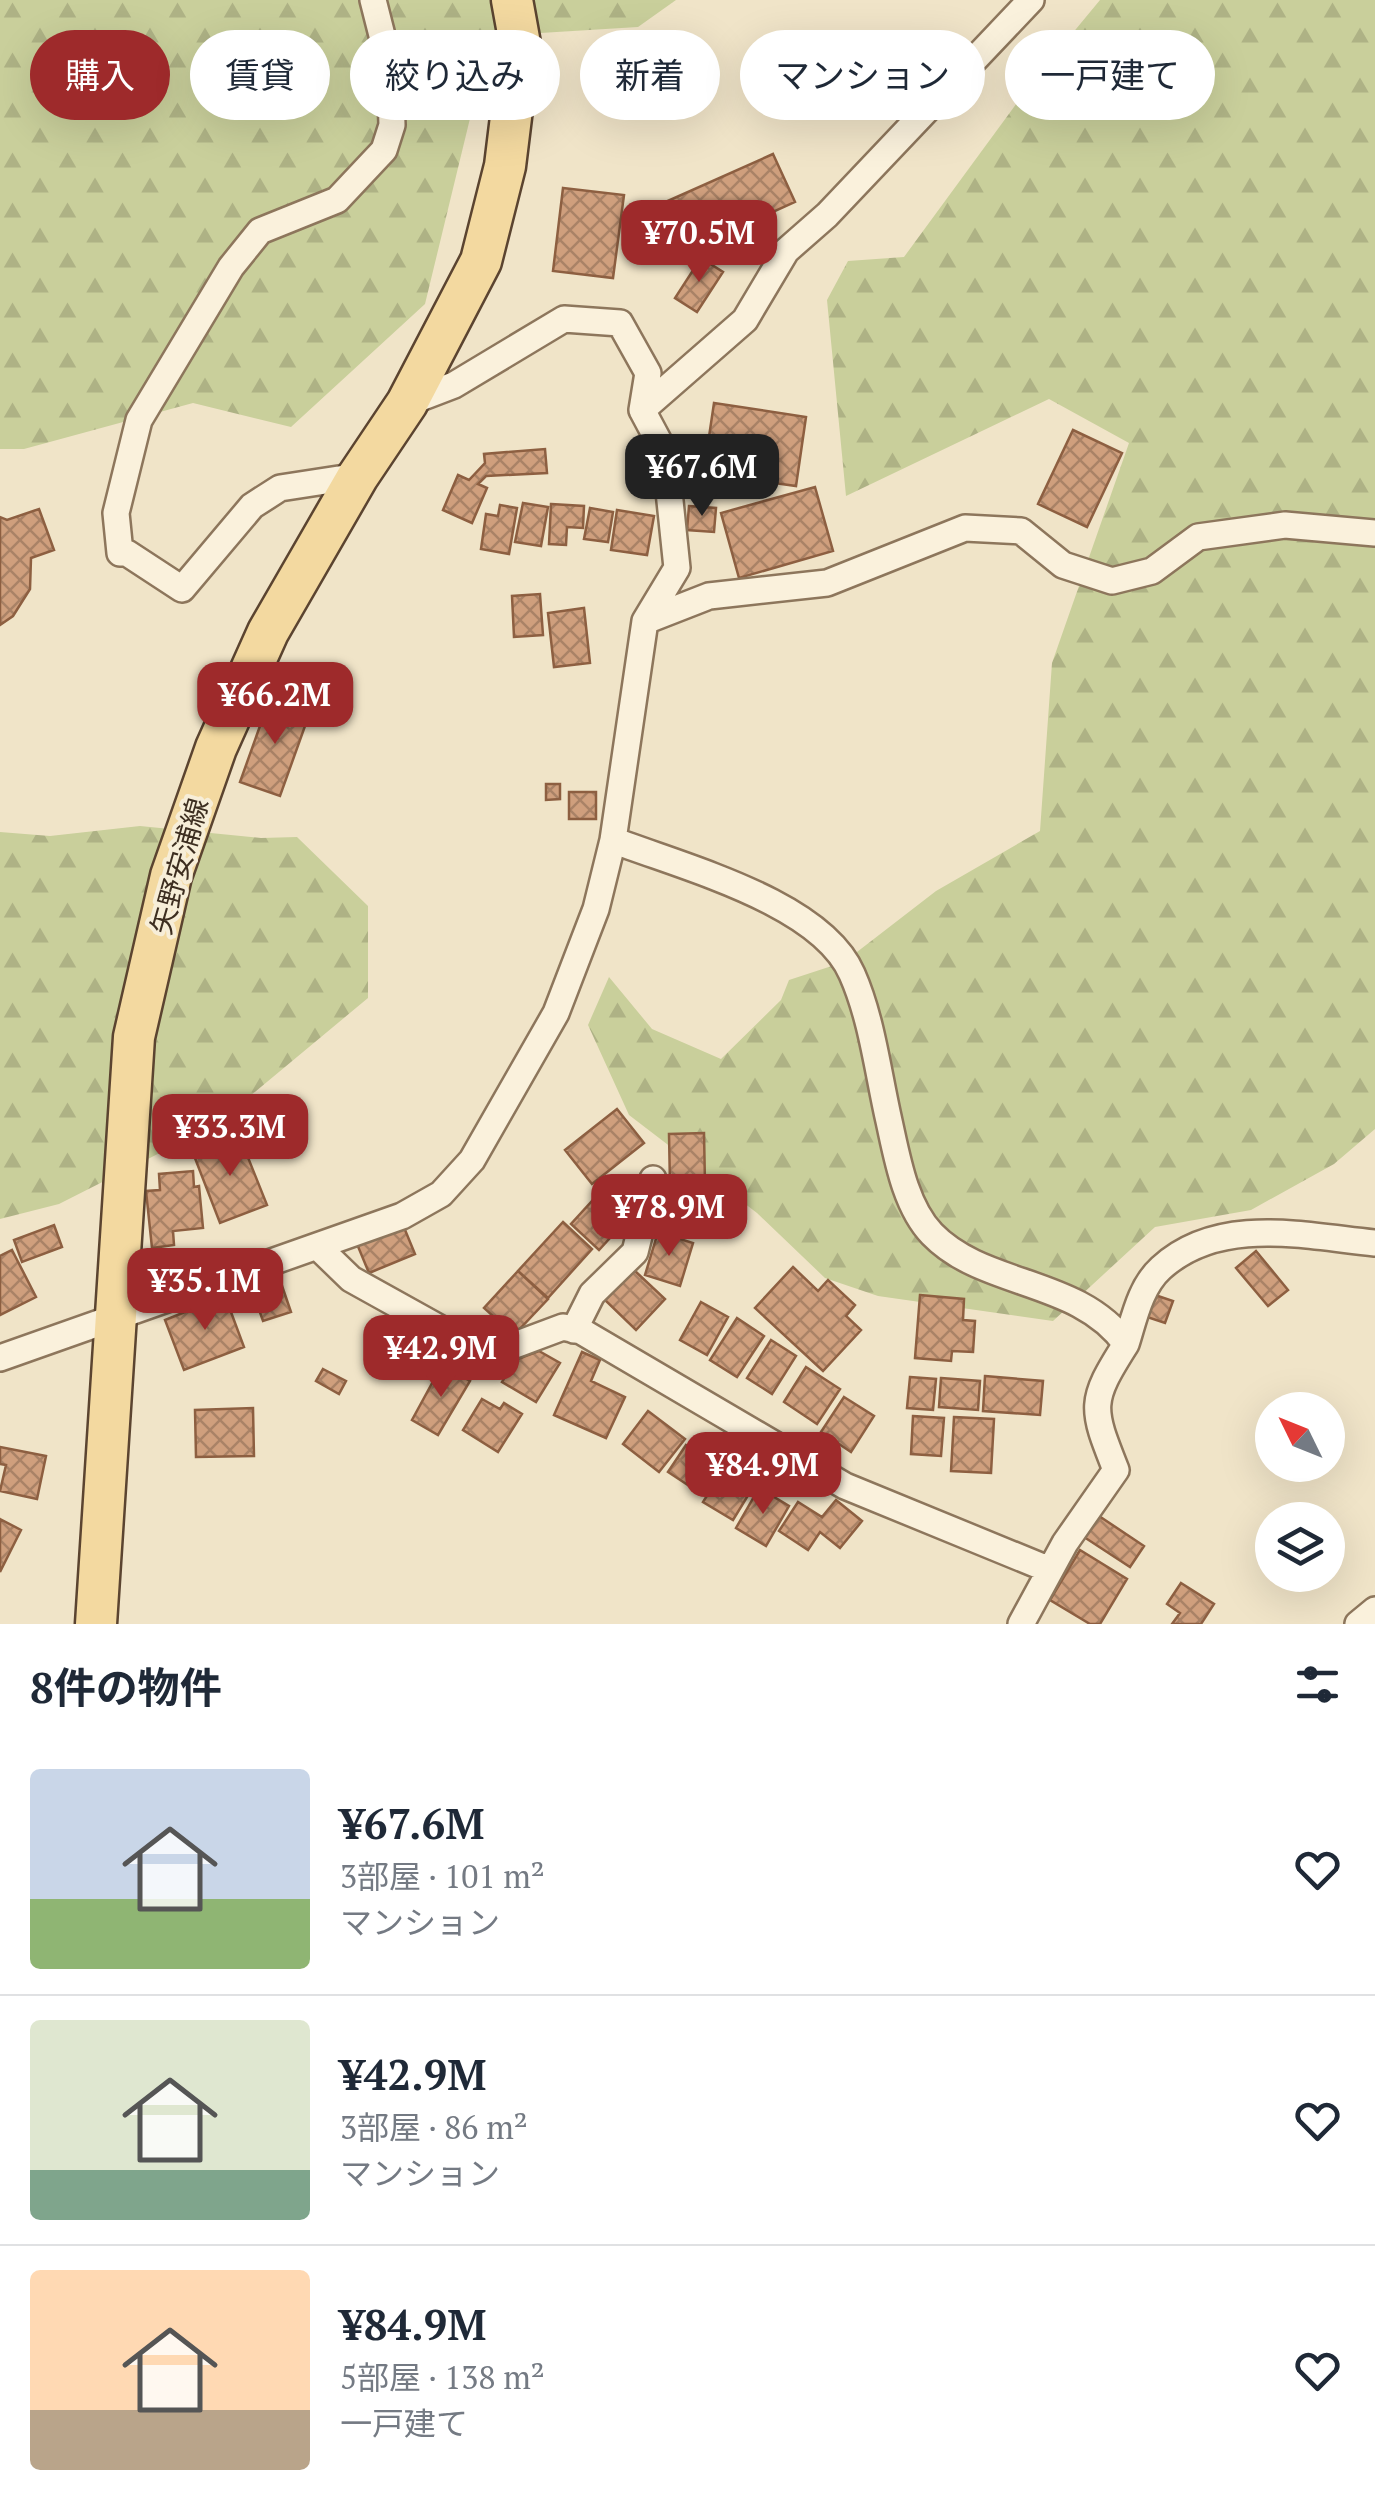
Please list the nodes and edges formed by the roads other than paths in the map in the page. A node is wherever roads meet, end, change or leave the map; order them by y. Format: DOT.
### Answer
graph roads {
  1 [pos="373,0"];
  2 [pos="512,0"];
  3 [pos="1031,0"];
  4 [pos="408,404"];
  5 [pos="642,410"];
  6 [pos="358,476"];
  7 [pos="1375,533"];
  8 [pos="645,621"];
  9 [pos="613,840"];
  10 [pos="653,1179"];
  11 [pos="1375,1243"];
  12 [pos="318,1247"];
  13 [pos="115,1321"];
  14 [pos="574,1330"];
  15 [pos="1126,1344"];
  16 [pos="0,1358"];
  17 [pos="1050,1570"];
  18 [pos="1375,1610"];
  19 [pos="96,1624"];
  20 [pos="1020,1624"];
  21 [pos="1358,1624"];
  1 -- 6 [label="street"];
  2 -- 4 [label="main road, 矢野安浦線"];
  3 -- 5 [label="street"];
  4 -- 5 [label="street"];
  4 -- 6 [label="main road, 矢野安浦線"];
  5 -- 8 [label="street"];
  6 -- 13 [label="main road, 矢野安浦線"];
  7 -- 8 [label="street"];
  8 -- 9 [label="street"];
  9 -- 12 [label="street"];
  9 -- 15 [label="street"];
  10 -- 14 [label="street"];
  11 -- 15 [label="street"];
  12 -- 13 [label="street"];
  12 -- 14 [label="street"];
  13 -- 16 [label="street"];
  13 -- 19 [label="main road, 矢野安浦線"];
  14 -- 17 [label="street"];
  15 -- 17 [label="street"];
  17 -- 20 [label="street"];
  18 -- 21 [label="street"];
}
